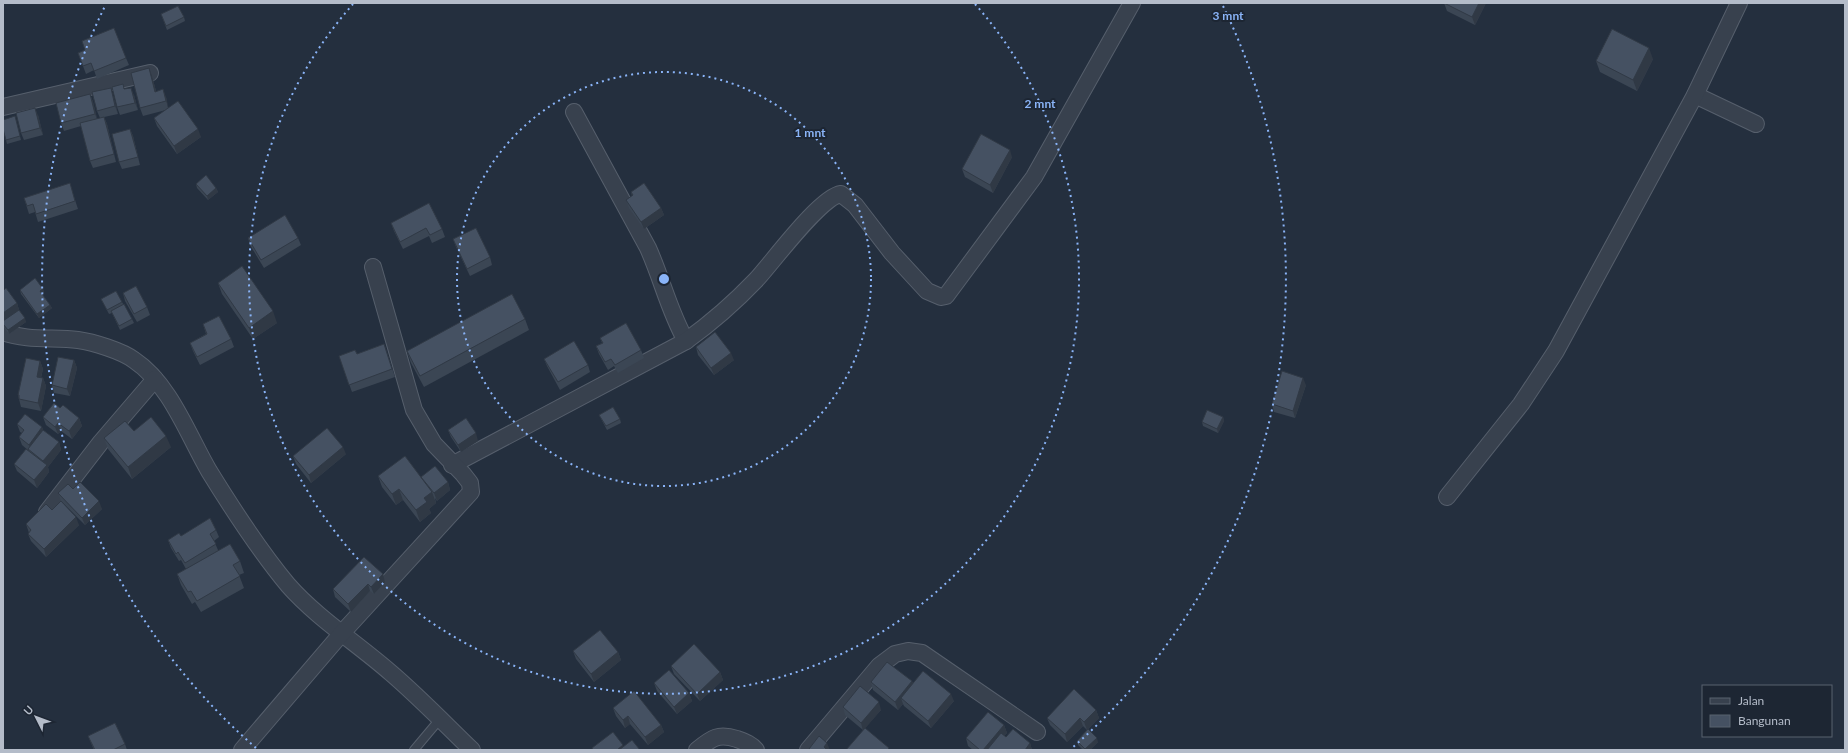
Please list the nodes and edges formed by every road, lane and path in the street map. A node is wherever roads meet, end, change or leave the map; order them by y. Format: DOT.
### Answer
graph roads {
  1 [pos="1132,3"];
  2 [pos="1739,3"];
  3 [pos="150,73"];
  4 [pos="1695,95"];
  5 [pos="3,107"];
  6 [pos="574,112"];
  7 [pos="1756,124"];
  8 [pos="374,267"];
  9 [pos="3,332"];
  10 [pos="686,341"];
  11 [pos="155,379"];
  12 [pos="452,465"];
  13 [pos="1447,497"];
  14 [pos="47,512"];
  15 [pos="342,632"];
  16 [pos="440,719"];
  17 [pos="1037,732"];
  18 [pos="242,750"];
  19 [pos="414,750"];
  20 [pos="472,750"];
  21 [pos="697,750"];
  22 [pos="756,750"];
  23 [pos="808,750"];
  1 -- 10 [label="street"];
  2 -- 4 [label="street"];
  3 -- 5 [label="street"];
  4 -- 7 [label="street"];
  4 -- 13 [label="street"];
  6 -- 10 [label="street"];
  8 -- 12 [label="street"];
  9 -- 11 [label="street"];
  10 -- 12 [label="street"];
  11 -- 14 [label="street"];
  11 -- 15 [label="street"];
  12 -- 15 [label="street"];
  15 -- 16 [label="street"];
  15 -- 18 [label="street"];
  16 -- 19 [label="lane"];
  16 -- 20 [label="street"];
  17 -- 23 [label="street"];
  21 -- 22 [label="street"];
}
